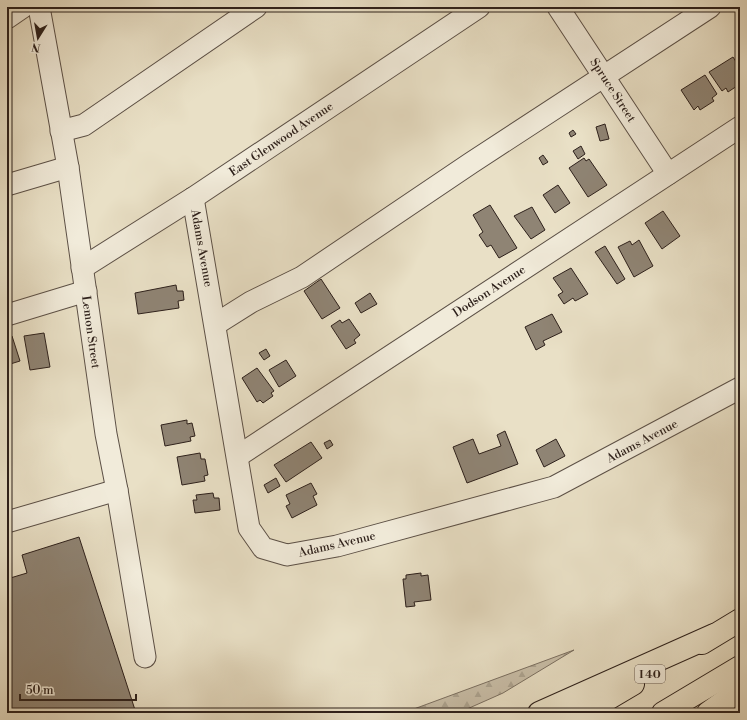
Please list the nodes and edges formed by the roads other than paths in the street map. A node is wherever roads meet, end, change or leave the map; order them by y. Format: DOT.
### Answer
graph roads {
  1 [pos="23,7"];
  2 [pos="38,7"];
  3 [pos="256,7"];
  4 [pos="478,7"];
  5 [pos="558,7"];
  6 [pos="710,7"];
  7 [pos="7,18"];
  8 [pos="603,76"];
  9 [pos="740,127"];
  10 [pos="61,131"];
  11 [pos="68,166"];
  12 [pos="668,174"];
  13 [pos="7,185"];
  14 [pos="193,198"];
  15 [pos="82,268"];
  16 [pos="86,291"];
  17 [pos="7,315"];
  18 [pos="216,324"];
  19 [pos="740,388"];
  20 [pos="238,456"];
  21 [pos="117,490"];
  22 [pos="7,522"];
  23 [pos="740,620"];
  24 [pos="714,635"];
  25 [pos="145,657"];
  26 [pos="740,667"];
  27 [pos="740,690"];
  28 [pos="539,713"];
  29 [pos="584,713"];
  30 [pos="663,713"];
  31 [pos="708,713"];
  1 -- 7 [label="street"];
  2 -- 10 [label="street, Lemon Street"];
  3 -- 10 [label="street"];
  4 -- 14 [label="street, East Glenwood Avenue"];
  5 -- 8 [label="street, Spruce Street"];
  6 -- 8 [label="street"];
  8 -- 12 [label="street, Spruce Street"];
  8 -- 18 [label="street"];
  9 -- 12 [label="street, Dodson Avenue"];
  10 -- 11 [label="street, Lemon Street"];
  11 -- 13 [label="street"];
  11 -- 15 [label="street, Lemon Street"];
  12 -- 20 [label="street, Dodson Avenue"];
  14 -- 15 [label="street, East Glenwood Avenue"];
  14 -- 18 [label="street, Adams Avenue"];
  15 -- 16 [label="street, Lemon Street"];
  16 -- 17 [label="street"];
  16 -- 21 [label="street, Lemon Street"];
  18 -- 20 [label="street, Adams Avenue"];
  19 -- 20 [label="street, Adams Avenue"];
  21 -- 22 [label="street"];
  21 -- 25 [label="street, Lemon Street"];
  23 -- 24 [label="highway, I 40"];
  24 -- 28 [label="highway"];
  24 -- 29 [label="highway, I 40"];
  26 -- 30 [label="highway"];
  27 -- 31 [label="highway"];
}
